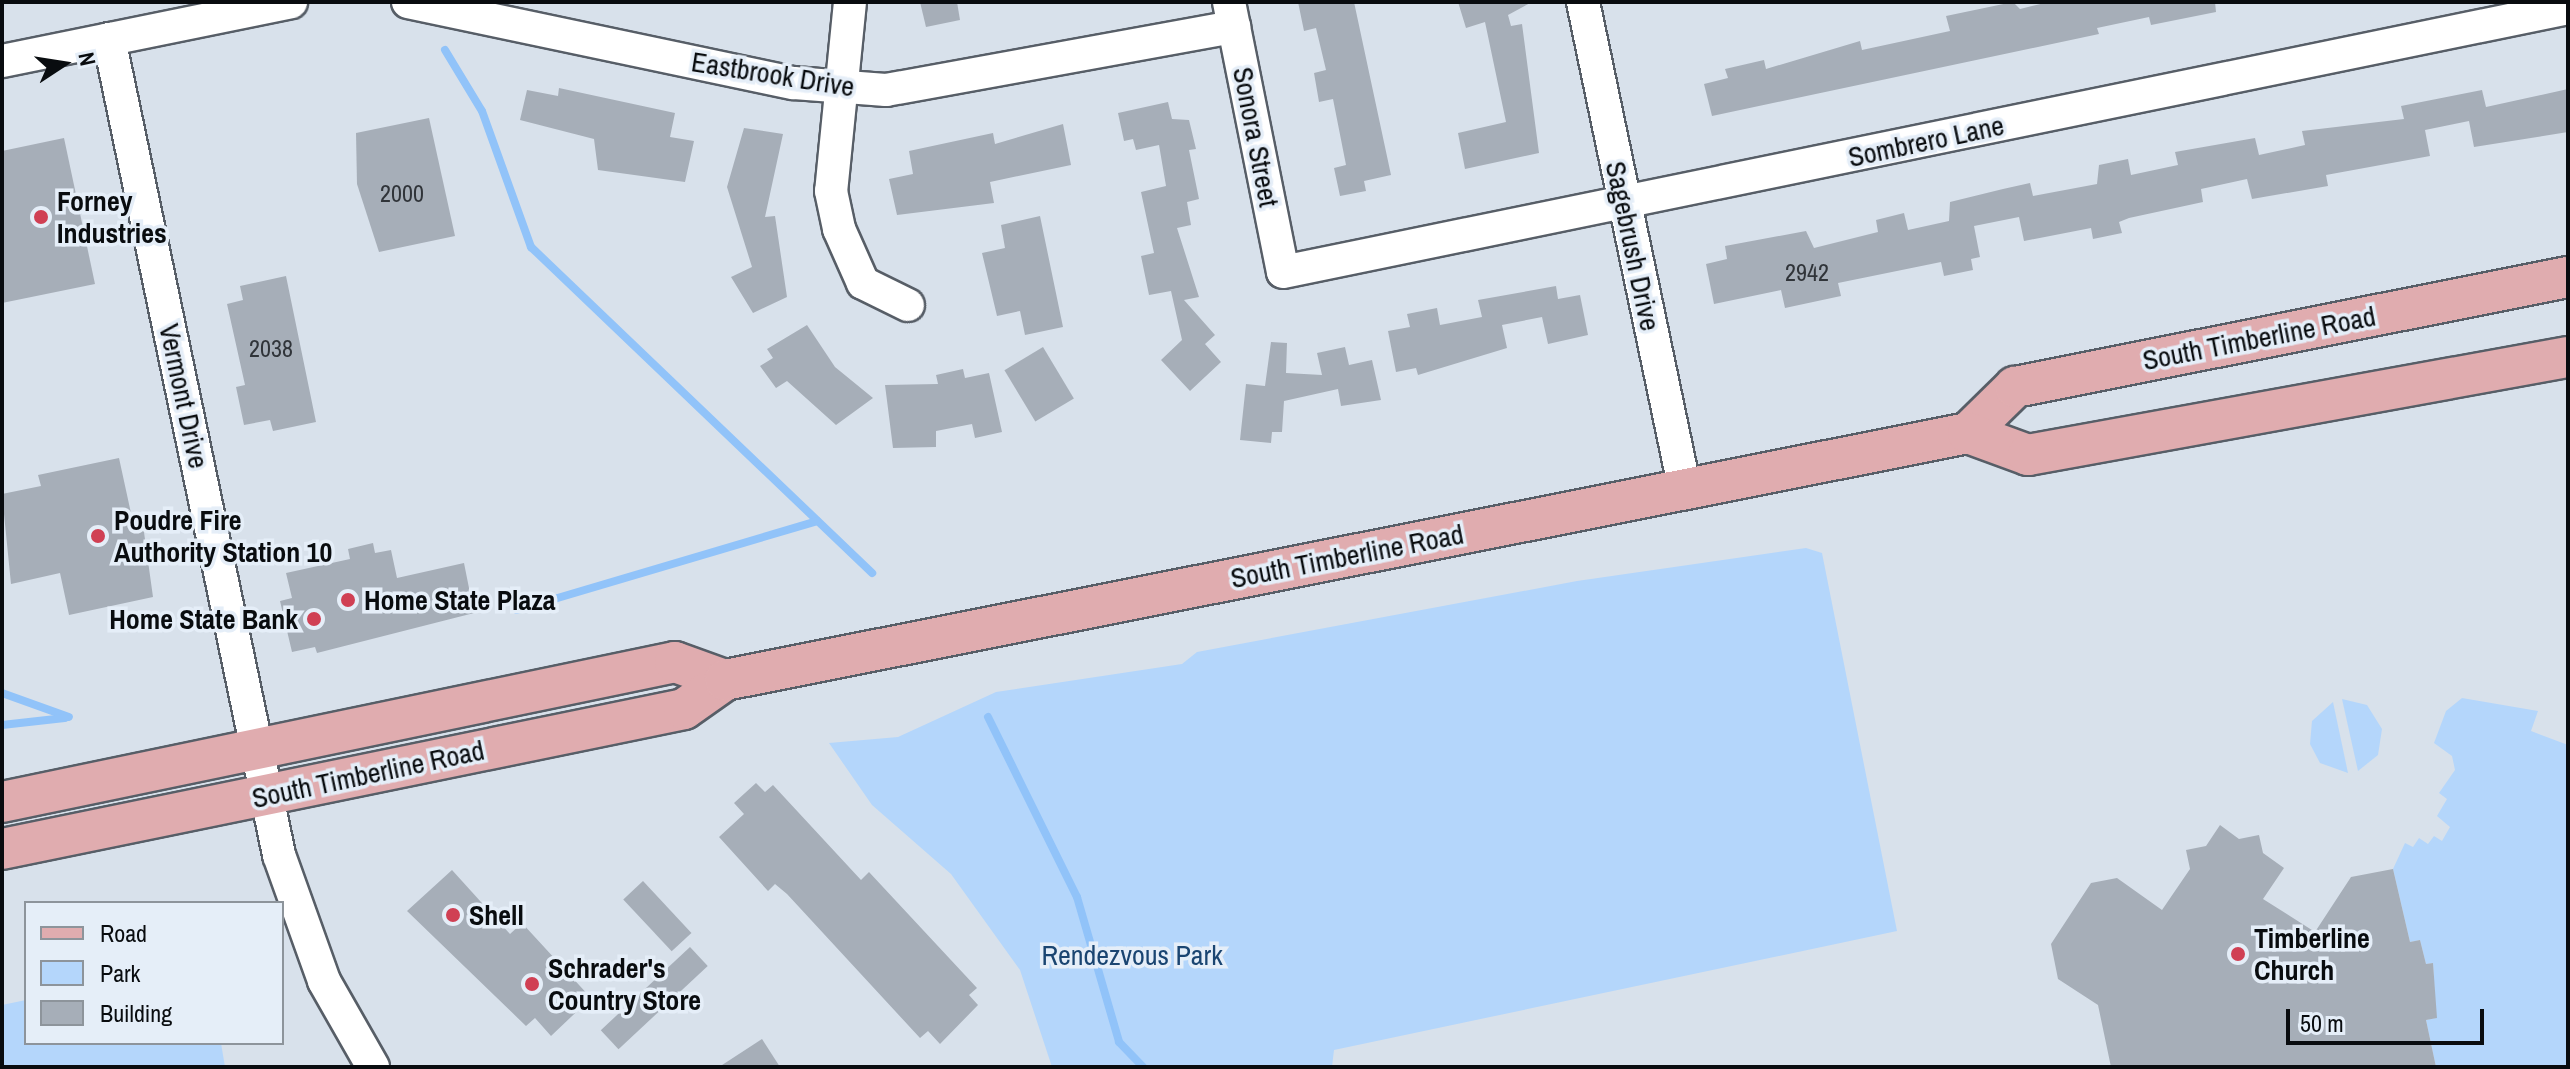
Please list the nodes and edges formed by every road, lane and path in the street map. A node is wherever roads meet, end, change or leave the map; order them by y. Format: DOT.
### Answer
graph roads {
  1 [pos="291,2"];
  2 [pos="408,2"];
  3 [pos="850,2"];
  4 [pos="1583,2"];
  5 [pos="2568,8"];
  6 [pos="1232,15"];
  7 [pos="542,16"];
  8 [pos="109,39"];
  9 [pos="2,61"];
  10 [pos="838,88"];
  11 [pos="1624,203"];
  12 [pos="1283,272"];
  13 [pos="2568,277"];
  14 [pos="908,305"];
  15 [pos="2568,357"];
  16 [pos="1968,433"];
  17 [pos="1685,489"];
  18 [pos="725,680"];
  19 [pos="258,748"];
  20 [pos="266,795"];
  21 [pos="2,802"];
  22 [pos="2,849"];
  23 [pos="373,1067"];
  1 -- 8 [label="street"];
  2 -- 7 [label="street, Eastbrook Drive"];
  3 -- 10 [label="street"];
  4 -- 11 [label="street, Sagebrush Drive"];
  5 -- 11 [label="street, Sombrero Lane"];
  6 -- 10 [label="street, Eastbrook Drive"];
  6 -- 12 [label="street, Sonora Street"];
  7 -- 10 [label="street, Eastbrook Drive"];
  8 -- 9 [label="street"];
  8 -- 19 [label="street, Vermont Drive"];
  10 -- 14 [label="street"];
  11 -- 12 [label="street, Sombrero Lane"];
  11 -- 17 [label="street, Sagebrush Drive"];
  13 -- 16 [label="main road, South Timberline Road"];
  15 -- 16 [label="main road"];
  16 -- 17 [label="main road, South Timberline Road"];
  17 -- 18 [label="main road, South Timberline Road"];
  18 -- 19 [label="main road, South Timberline Road"];
  18 -- 20 [label="main road, South Timberline Road"];
  19 -- 20 [label="street, Vermont Drive"];
  19 -- 21 [label="main road, South Timberline Road"];
  20 -- 22 [label="main road, South Timberline Road"];
  20 -- 23 [label="street, Vermont Drive"];
}
